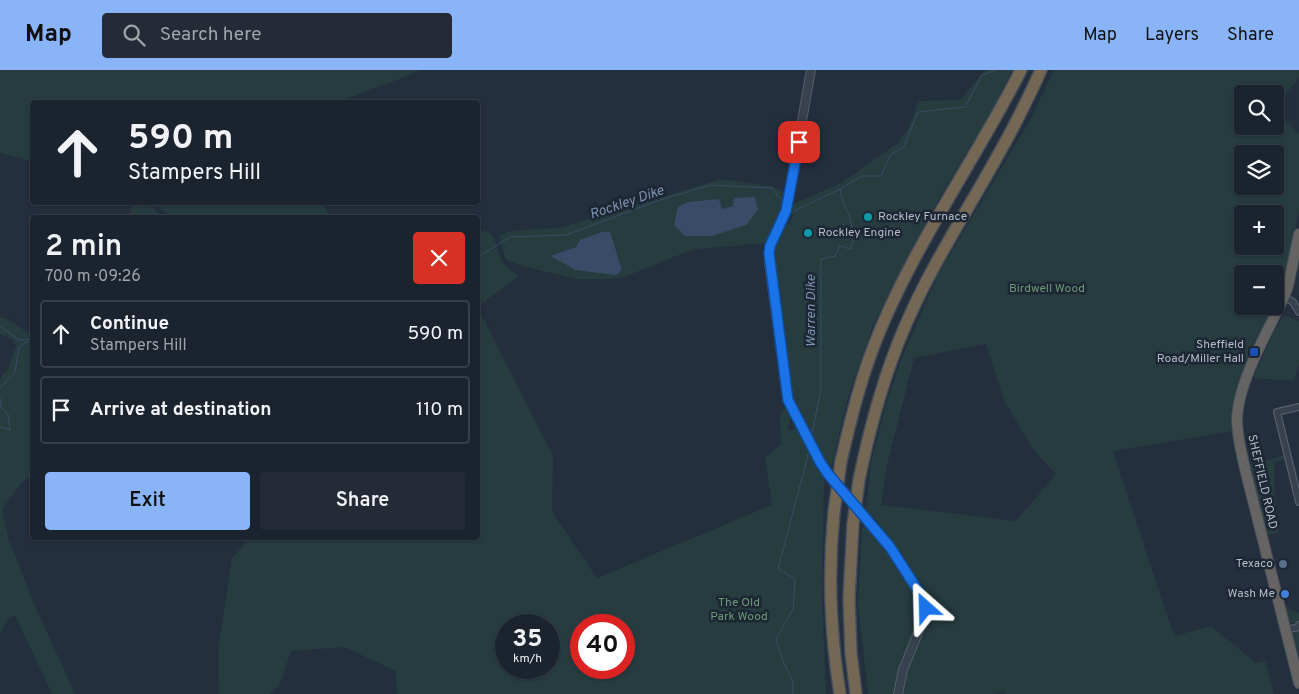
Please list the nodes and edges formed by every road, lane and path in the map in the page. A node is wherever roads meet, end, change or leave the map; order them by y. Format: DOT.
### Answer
graph roads {
  1 [pos="811,70"];
  2 [pos="1021,70"];
  3 [pos="1041,70"];
  4 [pos="1299,234"];
  5 [pos="1284,297"];
  6 [pos="1299,312"];
  7 [pos="1276,315"];
  8 [pos="1299,407"];
  9 [pos="1299,502"];
  10 [pos="1299,626"];
  11 [pos="1286,629"];
  12 [pos="1299,683"];
  13 [pos="840,694"];
  14 [pos="856,694"];
  15 [pos="898,694"];
  1 -- 15 [label="street"];
  2 -- 13 [label="highway, bridge"];
  3 -- 14 [label="highway, bridge"];
  4 -- 5 [label="highway, SHEFFIELD ROAD"];
  5 -- 6 [label="street"];
  7 -- 11 [label="highway, SHEFFIELD ROAD"];
  8 -- 9 [label="street"];
  10 -- 11 [label="street"];
  11 -- 12 [label="highway, SHEFFIELD ROAD"];
}
